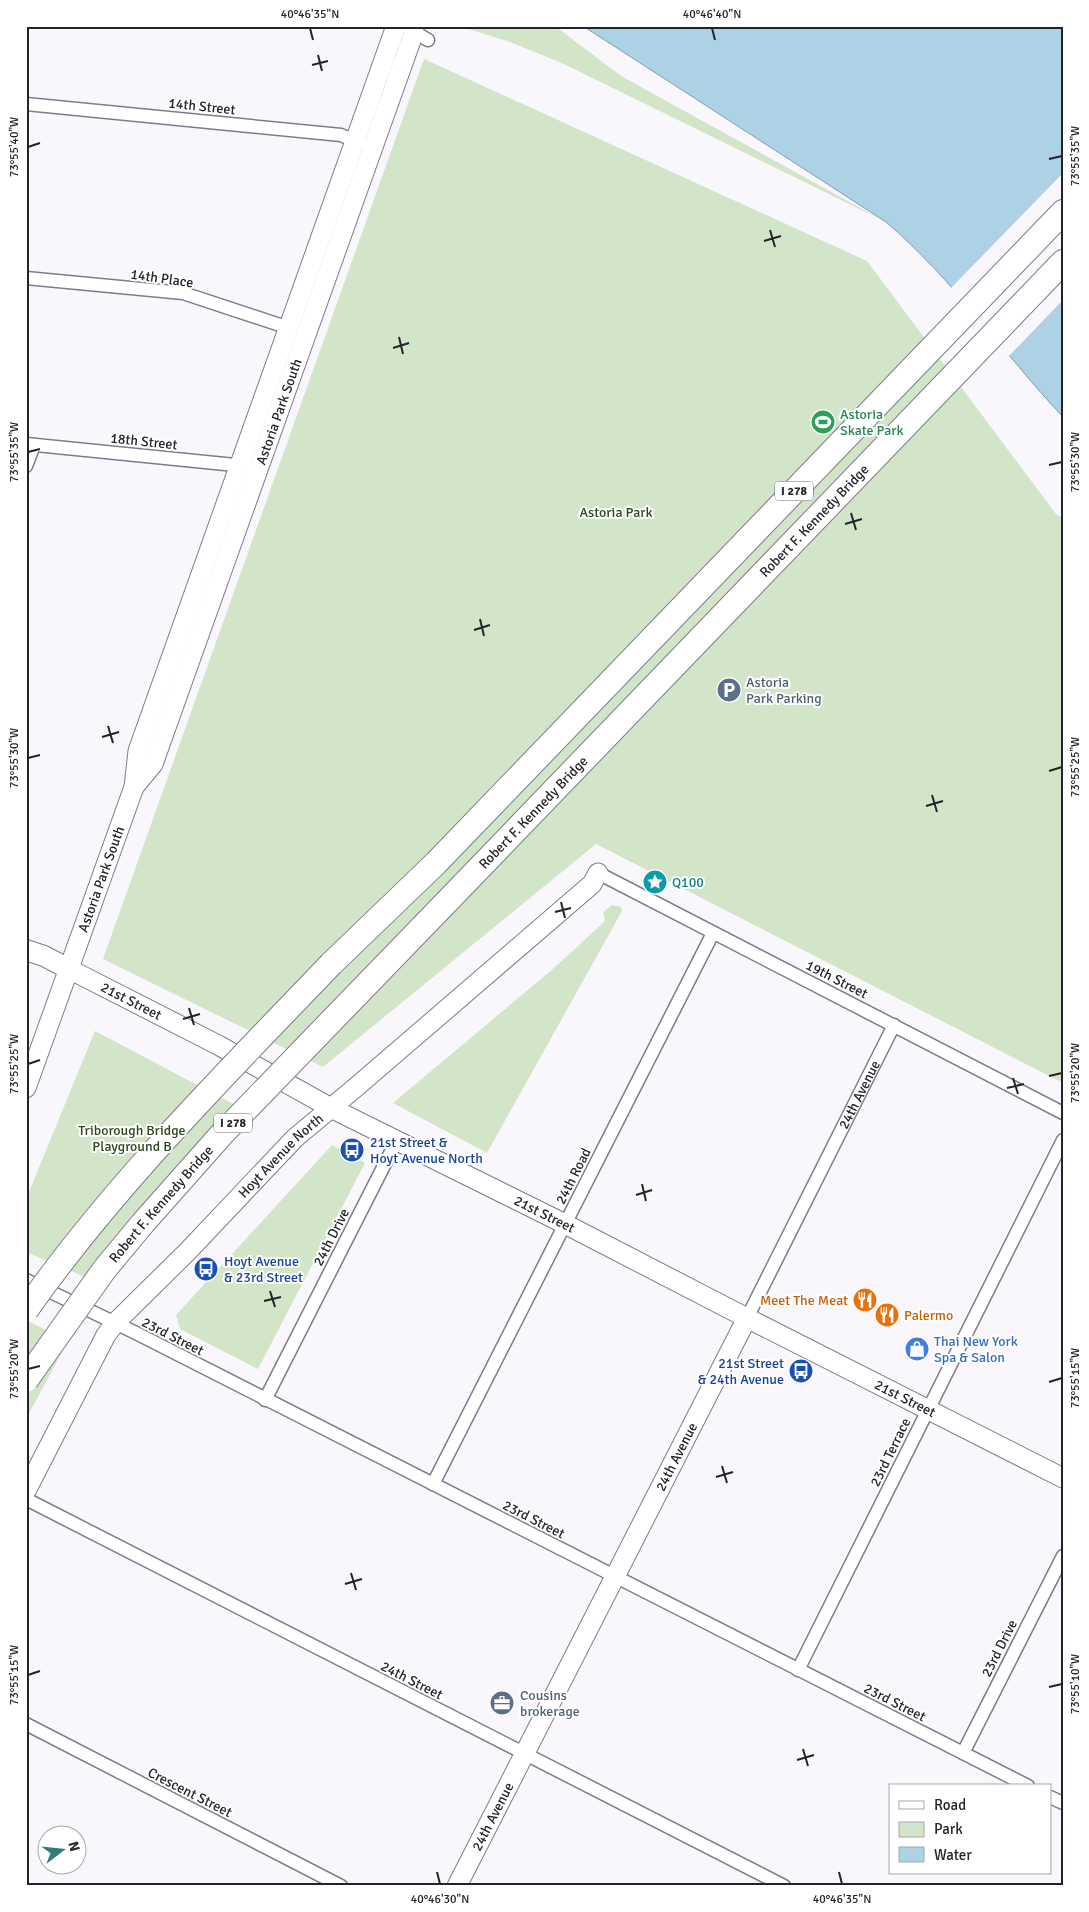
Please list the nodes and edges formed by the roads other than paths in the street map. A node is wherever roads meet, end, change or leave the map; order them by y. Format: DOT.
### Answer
graph roads {
  1 [pos="411,31"];
  2 [pos="26,104"];
  3 [pos="355,141"];
  4 [pos="372,149"];
  5 [pos="1063,212"];
  6 [pos="1063,262"];
  7 [pos="26,278"];
  8 [pos="289,328"];
  9 [pos="30,445"];
  10 [pos="26,466"];
  11 [pos="240,466"];
  12 [pos="258,468"];
  13 [pos="134,788"];
  14 [pos="598,873"];
  15 [pos="713,933"];
  16 [pos="26,950"];
  17 [pos="69,969"];
  18 [pos="894,1025"];
  19 [pos="26,1088"];
  20 [pos="331,1108"];
  21 [pos="1063,1113"];
  22 [pos="397,1140"];
  23 [pos="1063,1140"];
  24 [pos="565,1224"];
  25 [pos="26,1280"];
  26 [pos="26,1310"];
  27 [pos="747,1318"];
  28 [pos="115,1323"];
  29 [pos="26,1380"];
  30 [pos="265,1400"];
  31 [pos="928,1409"];
  32 [pos="1063,1478"];
  33 [pos="433,1484"];
  34 [pos="26,1491"];
  35 [pos="26,1499"];
  36 [pos="1063,1556"];
  37 [pos="614,1576"];
  38 [pos="798,1670"];
  39 [pos="26,1724"];
  40 [pos="962,1753"];
  41 [pos="523,1754"];
  42 [pos="1024,1784"];
  43 [pos="341,1886"];
  44 [pos="457,1886"];
  45 [pos="784,1886"];
  1 -- 3 [label="street, Astoria Park South"];
  1 -- 4 [label="street, Astoria Park South"];
  2 -- 3 [label="street, 14th Street"];
  3 -- 4 [label="street, 14th Street"];
  3 -- 8 [label="street, Astoria Park South"];
  4 -- 12 [label="street, Astoria Park South"];
  5 -- 26 [label="highway, I 278, bridge"];
  6 -- 29 [label="highway, Robert F. Kennedy Bridge / I 278, bridge"];
  7 -- 8 [label="street, 14th Place"];
  8 -- 11 [label="street, Astoria Park South"];
  9 -- 10 [label="street"];
  9 -- 11 [label="street, 18th Street"];
  11 -- 12 [label="street, 18th Street"];
  11 -- 13 [label="street, Astoria Park South"];
  12 -- 13 [label="street, Astoria Park South"];
  13 -- 17 [label="street, Astoria Park South"];
  14 -- 15 [label="street, 19th Street"];
  14 -- 20 [label="street, Hoyt Avenue North"];
  15 -- 18 [label="street, 19th Street"];
  15 -- 24 [label="street, 24th Road"];
  16 -- 17 [label="main road, 21st Street"];
  17 -- 19 [label="street, Astoria Park South"];
  17 -- 20 [label="street, 21st Street"];
  18 -- 21 [label="street, 19th Street"];
  18 -- 27 [label="street, 24th Avenue"];
  20 -- 22 [label="street, 21st Street"];
  20 -- 28 [label="street, Hoyt Avenue North"];
  22 -- 24 [label="street, 21st Street"];
  22 -- 30 [label="street, 24th Drive"];
  23 -- 31 [label="street, 23rd Terrace"];
  24 -- 27 [label="street, 21st Street"];
  24 -- 33 [label="street, 24th Road"];
  25 -- 28 [label="street, 23rd Street"];
  27 -- 31 [label="street, 21st Street"];
  27 -- 37 [label="street, 24th Avenue"];
  28 -- 30 [label="street, 23rd Street"];
  28 -- 34 [label="street, Hoyt Avenue North"];
  30 -- 33 [label="street, 23rd Street"];
  31 -- 32 [label="street, 21st Street"];
  31 -- 38 [label="street, 23rd Terrace"];
  33 -- 37 [label="street, 23rd Street"];
  35 -- 41 [label="street, 24th Street"];
  36 -- 40 [label="street, 23rd Drive"];
  37 -- 38 [label="street, 23rd Street"];
  37 -- 41 [label="street, 24th Avenue"];
  38 -- 40 [label="street, 23rd Street"];
  39 -- 43 [label="street, Crescent Street"];
  40 -- 42 [label="street, 23rd Street"];
  41 -- 44 [label="street, 24th Avenue"];
  41 -- 45 [label="street, 24th Street"];
}
